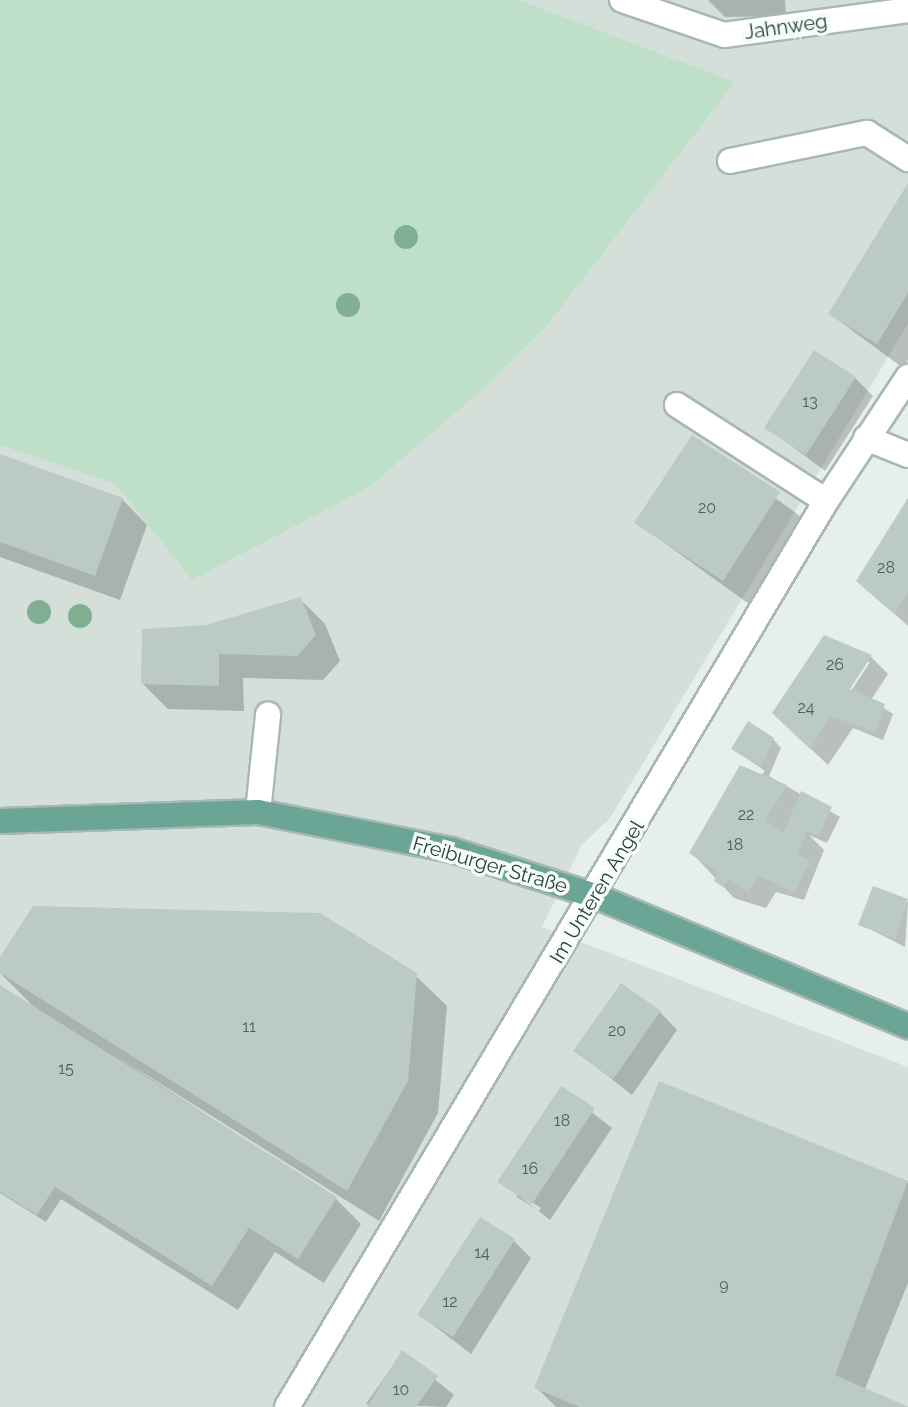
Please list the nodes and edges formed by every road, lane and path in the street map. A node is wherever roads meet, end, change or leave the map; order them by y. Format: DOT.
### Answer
graph roads {
  1 [pos="622,0"];
  2 [pos="908,10"];
  3 [pos="908,159"];
  4 [pos="730,161"];
  5 [pos="908,377"];
  6 [pos="677,405"];
  7 [pos="866,438"];
  8 [pos="908,455"];
  9 [pos="826,501"];
  10 [pos="268,715"];
  11 [pos="258,812"];
  12 [pos="0,821"];
  13 [pos="595,896"];
  14 [pos="908,1026"];
  15 [pos="287,1407"];
  1 -- 2 [label="street, Jahnweg"];
  3 -- 4 [label="street"];
  5 -- 7 [label="street, Im Unteren Angel"];
  6 -- 9 [label="street"];
  7 -- 8 [label="street"];
  7 -- 9 [label="street, Im Unteren Angel"];
  9 -- 13 [label="street, Im Unteren Angel"];
  10 -- 11 [label="street"];
  11 -- 12 [label="main road, Freiburger Straße"];
  11 -- 13 [label="main road, Freiburger Straße"];
  13 -- 14 [label="main road, Freiburger Straße"];
  13 -- 15 [label="street, Im Unteren Angel"];
}
